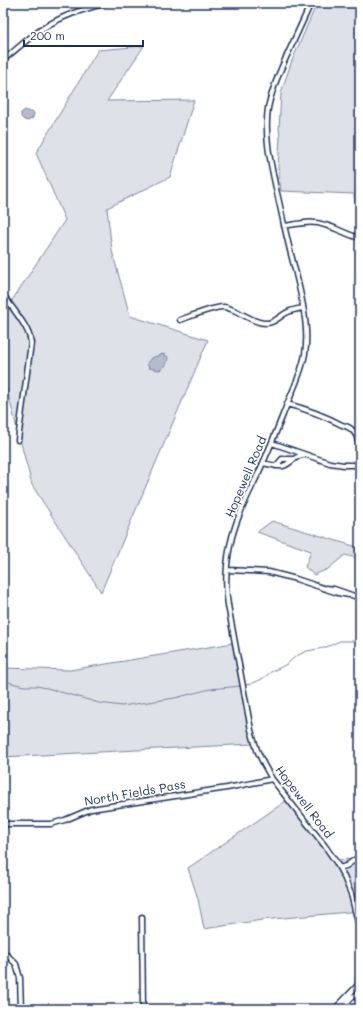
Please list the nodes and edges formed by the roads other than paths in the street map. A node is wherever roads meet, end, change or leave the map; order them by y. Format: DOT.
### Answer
graph roads {
  1 [pos="106,3"];
  2 [pos="309,3"];
  3 [pos="3,60"];
  4 [pos="284,226"];
  5 [pos="360,238"];
  6 [pos="3,294"];
  7 [pos="303,308"];
  8 [pos="180,320"];
  9 [pos="287,404"];
  10 [pos="18,440"];
  11 [pos="272,443"];
  12 [pos="308,456"];
  13 [pos="360,457"];
  14 [pos="263,463"];
  15 [pos="360,465"];
  16 [pos="228,570"];
  17 [pos="360,598"];
  18 [pos="272,779"];
  19 [pos="3,824"];
  20 [pos="360,856"];
  21 [pos="339,868"];
  22 [pos="142,917"];
  23 [pos="360,930"];
  24 [pos="360,938"];
  25 [pos="3,951"];
  26 [pos="360,958"];
  27 [pos="360,971"];
  28 [pos="359,984"];
  29 [pos="360,993"];
  30 [pos="21,1009"];
  31 [pos="143,1009"];
  32 [pos="335,1009"];
  33 [pos="341,1009"];
  1 -- 3 [label="street"];
  2 -- 4 [label="street, Hopewell Road"];
  4 -- 5 [label="street"];
  4 -- 7 [label="street, Hopewell Road"];
  6 -- 10 [label="street"];
  7 -- 8 [label="street"];
  7 -- 9 [label="street, Hopewell Road"];
  9 -- 11 [label="street, Hopewell Road"];
  9 -- 13 [label="street"];
  11 -- 12 [label="street"];
  11 -- 14 [label="street, Hopewell Road"];
  12 -- 14 [label="street"];
  12 -- 15 [label="street"];
  14 -- 16 [label="street, Hopewell Road"];
  16 -- 17 [label="street"];
  16 -- 18 [label="street, Hopewell Road"];
  18 -- 19 [label="street, North Fields Pass"];
  18 -- 21 [label="street, Hopewell Road"];
  20 -- 21 [label="street"];
  21 -- 23 [label="street, Hopewell Road"];
  22 -- 31 [label="street"];
  23 -- 24 [label="street, Hopewell Road"];
  24 -- 26 [label="street, Hopewell Road"];
  25 -- 30 [label="street"];
  27 -- 28 [label="street"];
  28 -- 32 [label="street"];
  29 -- 33 [label="street"];
}
